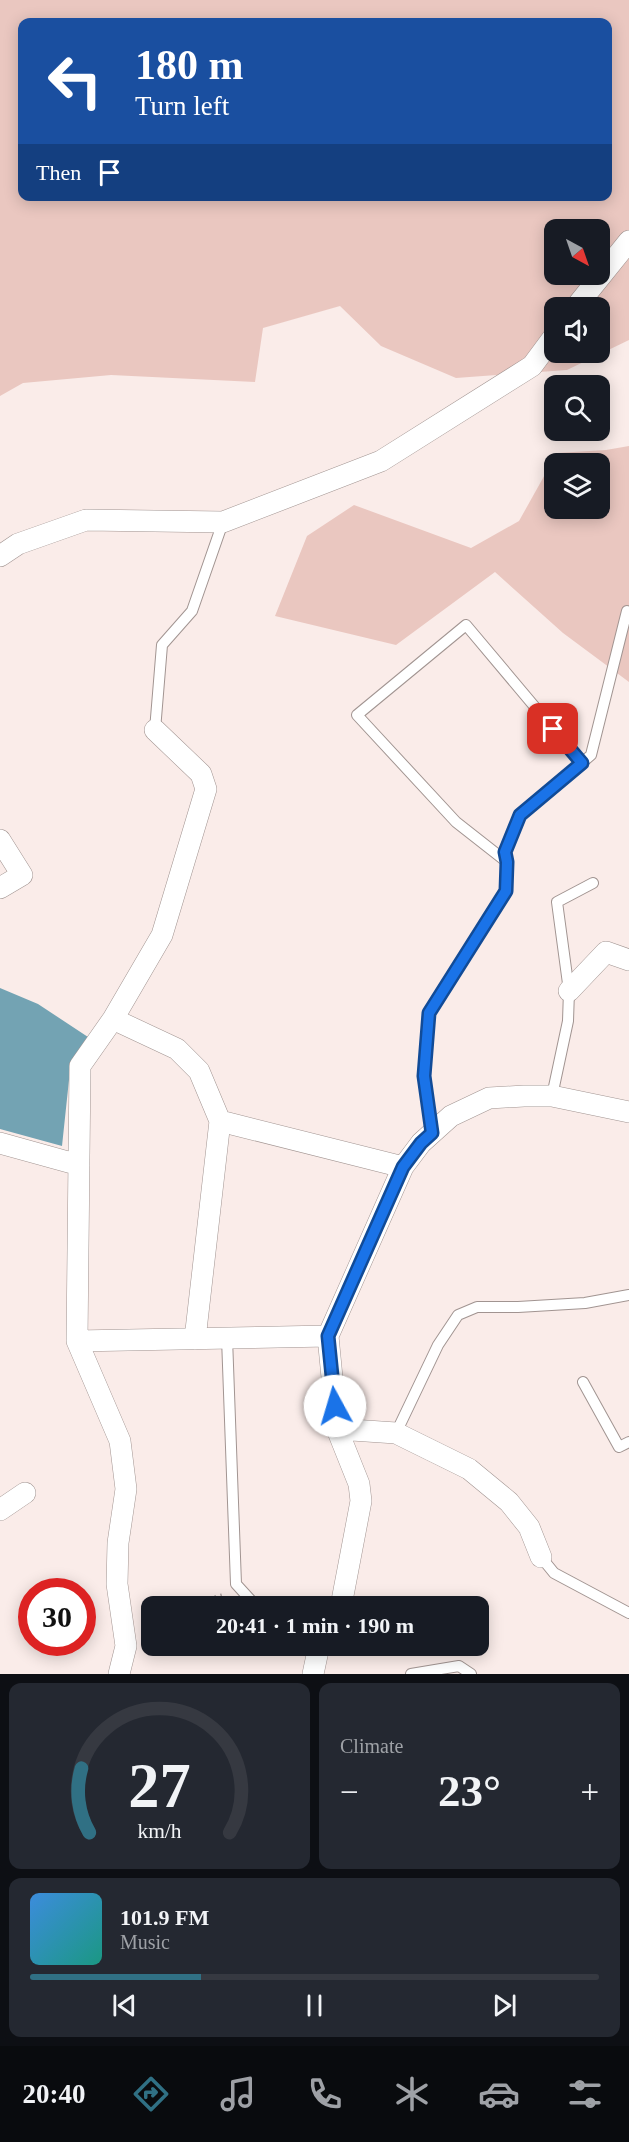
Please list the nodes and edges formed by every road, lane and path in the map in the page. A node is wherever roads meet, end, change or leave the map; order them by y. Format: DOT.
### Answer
graph roads {
  1 [pos="629,241"];
  2 [pos="584,297"];
  3 [pos="544,350"];
  4 [pos="223,522"];
  5 [pos="0,556"];
  6 [pos="627,611"];
  7 [pos="155,730"];
  8 [pos="582,763"];
  9 [pos="0,840"];
  10 [pos="507,862"];
  11 [pos="592,883"];
  12 [pos="0,888"];
  13 [pos="629,960"];
  14 [pos="569,991"];
  15 [pos="113,1019"];
  16 [pos="552,1096"];
  17 [pos="629,1112"];
  18 [pos="220,1121"];
  19 [pos="432,1133"];
  20 [pos="0,1143"];
  21 [pos="79,1165"];
  22 [pos="403,1167"];
  23 [pos="629,1295"];
  24 [pos="328,1336"];
  25 [pos="227,1338"];
  26 [pos="195,1339"];
  27 [pos="77,1341"];
  28 [pos="583,1382"];
  29 [pos="337,1430"];
  30 [pos="396,1433"];
  31 [pos="629,1442"];
  32 [pos="25,1493"];
  33 [pos="0,1510"];
  34 [pos="541,1557"];
  35 [pos="241,1589"];
  36 [pos="218,1596"];
  37 [pos="247,1596"];
  38 [pos="343,1596"];
  39 [pos="629,1613"];
  40 [pos="317,1656"];
  41 [pos="119,1674"];
  42 [pos="313,1674"];
  43 [pos="411,1674"];
  44 [pos="471,1674"];
  1 -- 2 [label="street"];
  3 -- 4 [label="street"];
  4 -- 5 [label="street"];
  4 -- 7 [label="lane"];
  6 -- 8 [label="lane"];
  7 -- 15 [label="street"];
  8 -- 10 [label="lane"];
  8 -- 10 [label="lane"];
  9 -- 12 [label="street"];
  10 -- 19 [label="lane"];
  11 -- 14 [label="lane"];
  13 -- 14 [label="street"];
  14 -- 16 [label="lane"];
  15 -- 18 [label="street"];
  15 -- 21 [label="street"];
  16 -- 17 [label="street"];
  16 -- 19 [label="street"];
  18 -- 22 [label="street"];
  18 -- 26 [label="street"];
  19 -- 22 [label="street"];
  20 -- 21 [label="street"];
  21 -- 27 [label="street"];
  22 -- 24 [label="street"];
  23 -- 30 [label="lane"];
  24 -- 25 [label="street"];
  24 -- 29 [label="street"];
  25 -- 26 [label="street"];
  25 -- 35 [label="lane"];
  26 -- 27 [label="street"];
  27 -- 41 [label="street"];
  28 -- 31 [label="lane"];
  29 -- 30 [label="street"];
  29 -- 38 [label="street"];
  30 -- 34 [label="street"];
  32 -- 33 [label="street"];
  34 -- 39 [label="lane"];
  35 -- 36 [label="path"];
  35 -- 37 [label="lane"];
  40 -- 42 [label="street"];
  43 -- 44 [label="lane"];
}
